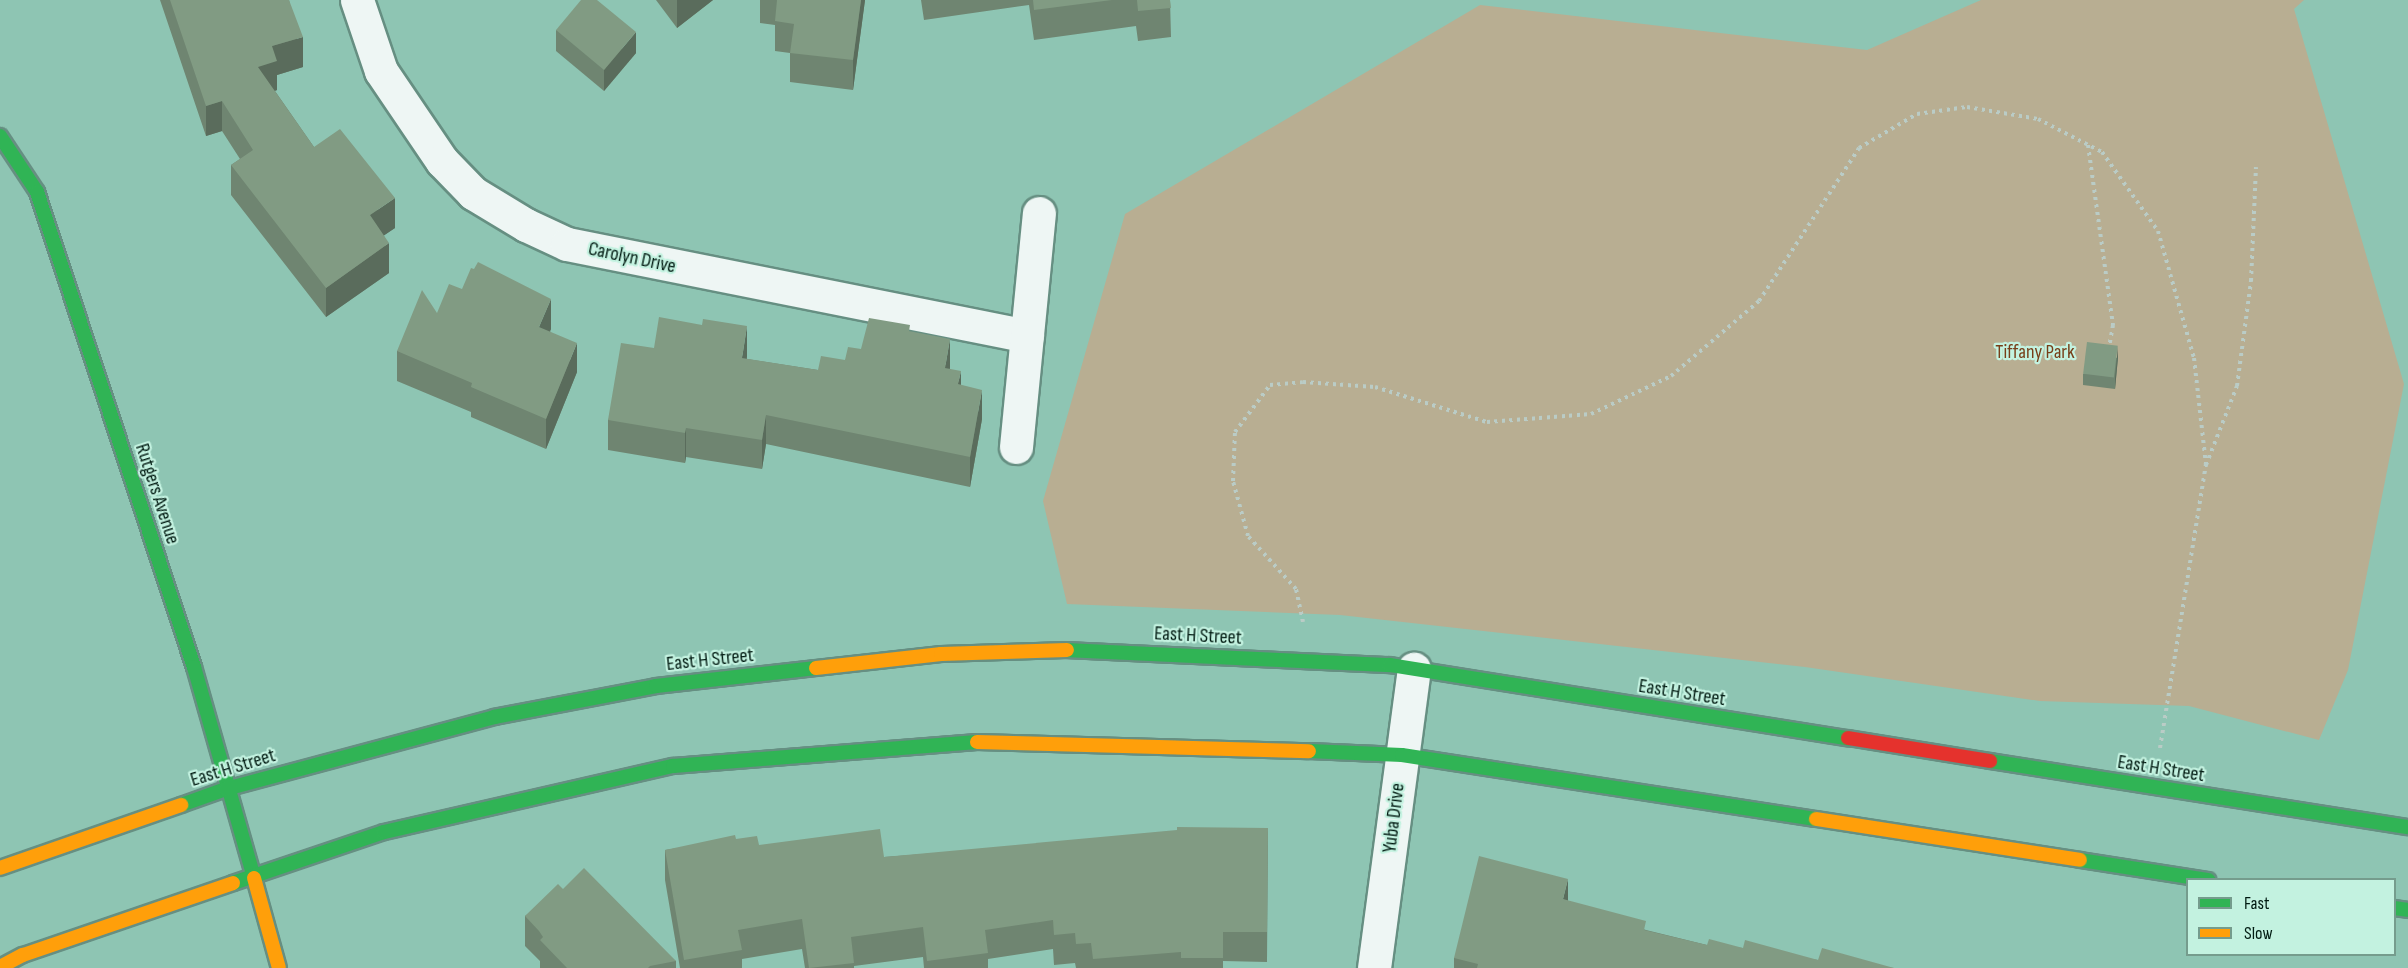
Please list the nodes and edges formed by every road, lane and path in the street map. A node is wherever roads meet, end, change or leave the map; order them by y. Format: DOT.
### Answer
graph roads {
  1 [pos="357,0"];
  2 [pos="0,136"];
  3 [pos="2088,144"];
  4 [pos="2256,167"];
  5 [pos="1039,213"];
  6 [pos="1027,336"];
  7 [pos="2109,348"];
  8 [pos="1016,447"];
  9 [pos="2206,465"];
  10 [pos="1312,661"];
  11 [pos="1414,669"];
  12 [pos="1402,755"];
  13 [pos="2154,787"];
  14 [pos="226,789"];
  15 [pos="2408,827"];
  16 [pos="0,868"];
  17 [pos="253,875"];
  18 [pos="2202,878"];
  19 [pos="0,967"];
  20 [pos="279,968"];
  21 [pos="1374,968"];
  1 -- 6 [label="street, Carolyn Drive"];
  2 -- 14 [label="main road, Rutgers Avenue"];
  3 -- 7 [label="path"];
  3 -- 9 [label="path"];
  3 -- 10 [label="path"];
  4 -- 9 [label="path"];
  5 -- 6 [label="street"];
  6 -- 8 [label="street"];
  9 -- 13 [label="path"];
  10 -- 11 [label="main road, East H Street"];
  10 -- 14 [label="main road, East H Street"];
  11 -- 12 [label="street, Yuba Drive"];
  11 -- 13 [label="main road, East H Street"];
  12 -- 17 [label="main road"];
  12 -- 18 [label="main road"];
  12 -- 21 [label="street, Yuba Drive"];
  13 -- 15 [label="main road, East H Street"];
  14 -- 16 [label="main road, East H Street"];
  14 -- 17 [label="main road, Rutgers Avenue"];
  17 -- 19 [label="main road"];
  17 -- 20 [label="main road, Rutgers Avenue"];
}
